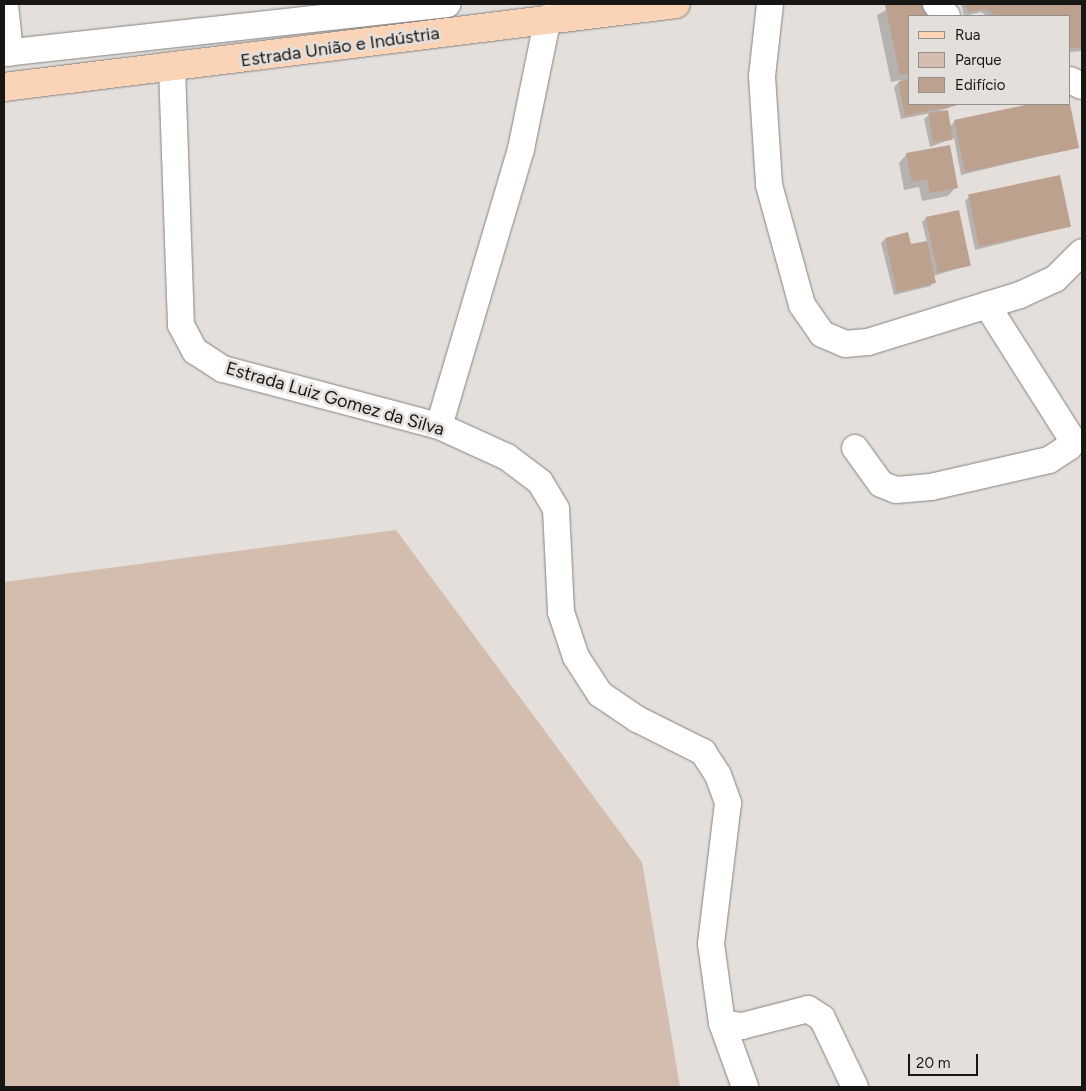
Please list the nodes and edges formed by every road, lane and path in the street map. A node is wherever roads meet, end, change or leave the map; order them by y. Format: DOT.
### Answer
graph roads {
  1 [pos="5,4"];
  2 [pos="447,4"];
  3 [pos="676,4"];
  4 [pos="770,4"];
  5 [pos="936,4"];
  6 [pos="298,14"];
  7 [pos="946,15"];
  8 [pos="548,18"];
  9 [pos="241,26"];
  10 [pos="314,52"];
  11 [pos="7,53"];
  12 [pos="246,60"];
  13 [pos="172,68"];
  14 [pos="4,87"];
  15 [pos="1082,252"];
  16 [pos="987,305"];
  17 [pos="438,426"];
  18 [pos="855,448"];
  19 [pos="722,1023"];
  20 [pos="745,1087"];
  21 [pos="855,1087"];
  1 -- 11 [label="street"];
  2 -- 6 [label="street"];
  3 -- 8 [label="main road, Estrada União e Indústria"];
  4 -- 16 [label="street"];
  5 -- 7 [label="street"];
  6 -- 9 [label="street"];
  6 -- 10 [label="street"];
  8 -- 10 [label="main road, Estrada União e Indústria"];
  8 -- 17 [label="street"];
  9 -- 11 [label="street"];
  9 -- 12 [label="street"];
  10 -- 12 [label="main road, Estrada União e Indústria"];
  12 -- 13 [label="main road, Estrada União e Indústria"];
  13 -- 14 [label="main road, Estrada União e Indústria"];
  13 -- 17 [label="street, Estrada Luiz Gomez da Silva"];
  15 -- 16 [label="street"];
  16 -- 18 [label="street"];
  17 -- 19 [label="street, Estrada Luiz Gomez da Silva"];
  19 -- 20 [label="street, Estrada Luiz Gomez da Silva"];
  19 -- 21 [label="street"];
}
